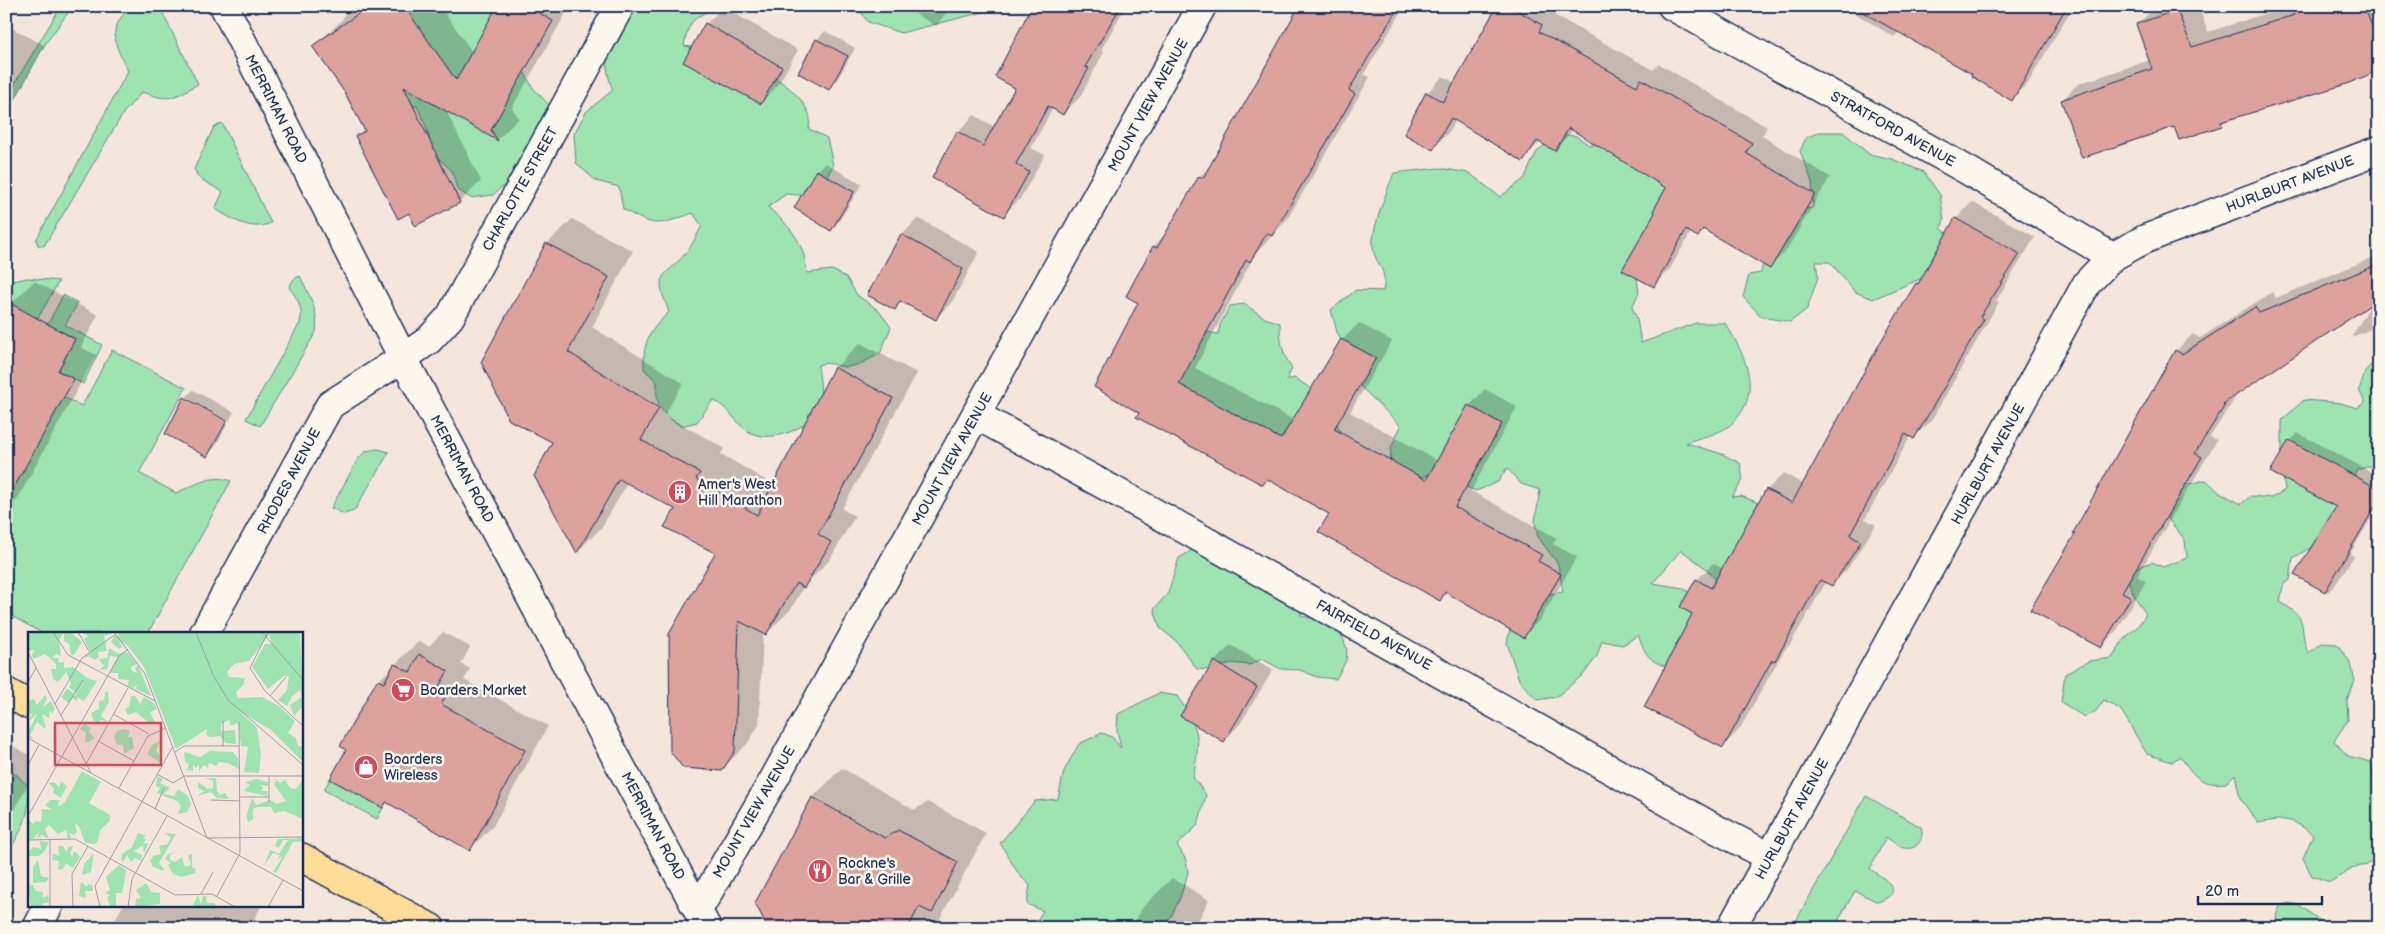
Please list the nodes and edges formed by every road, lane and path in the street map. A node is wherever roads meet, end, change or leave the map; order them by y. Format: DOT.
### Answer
graph roads {
  1 [pos="224,6"];
  2 [pos="620,6"];
  3 [pos="1202,6"];
  4 [pos="1672,6"];
  5 [pos="2379,150"];
  6 [pos="2112,257"];
  7 [pos="403,358"];
  8 [pos="976,415"];
  9 [pos="205,632"];
  10 [pos="6,692"];
  11 [pos="28,704"];
  12 [pos="1770,857"];
  13 [pos="302,858"];
  14 [pos="48,906"];
  15 [pos="703,919"];
  16 [pos="36,928"];
  17 [pos="431,928"];
  18 [pos="1731,928"];
  1 -- 7 [label="street, MERRIMAN ROAD"];
  2 -- 7 [label="street, CHARLOTTE STREET"];
  3 -- 8 [label="street, MOUNT VIEW AVENUE"];
  4 -- 6 [label="street, STRATFORD AVENUE"];
  5 -- 6 [label="street, HURLBURT AVENUE"];
  6 -- 12 [label="street, HURLBURT AVENUE"];
  7 -- 9 [label="street, RHODES AVENUE"];
  7 -- 15 [label="street, MERRIMAN ROAD"];
  8 -- 12 [label="street, FAIRFIELD AVENUE"];
  8 -- 15 [label="street, MOUNT VIEW AVENUE"];
  10 -- 11 [label="main road"];
  12 -- 18 [label="street, HURLBURT AVENUE"];
  13 -- 17 [label="main road"];
  14 -- 16 [label="street"];
}
